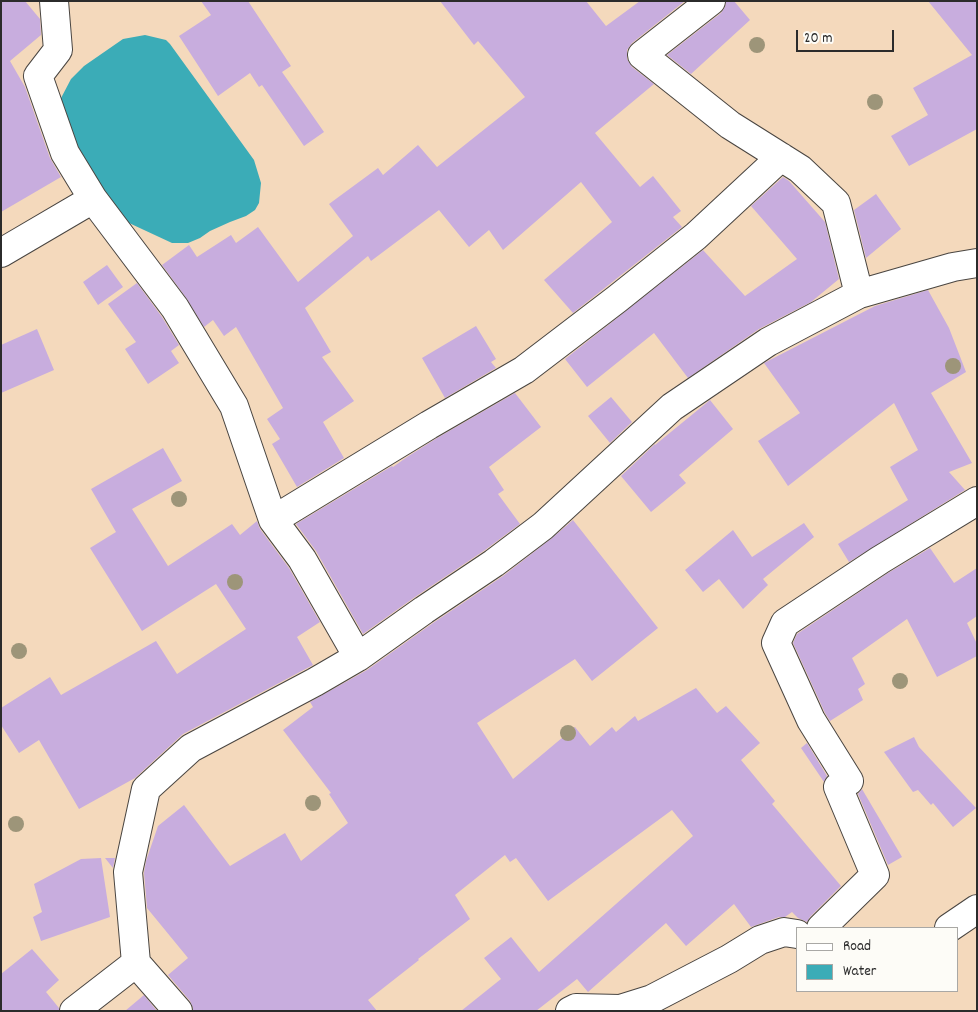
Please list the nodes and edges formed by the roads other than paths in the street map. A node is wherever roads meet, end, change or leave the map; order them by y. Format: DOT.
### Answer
graph roads {
  1 [pos="54,1"];
  2 [pos="711,1"];
  3 [pos="781,157"];
  4 [pos="93,199"];
  5 [pos="1,253"];
  6 [pos="977,263"];
  7 [pos="859,294"];
  8 [pos="977,501"];
  9 [pos="273,520"];
  10 [pos="358,657"];
  11 [pos="977,909"];
  12 [pos="823,927"];
  13 [pos="950,927"];
  14 [pos="796,934"];
  15 [pos="136,963"];
  16 [pos="74,1011"];
  17 [pos="178,1011"];
  18 [pos="570,1011"];
  1 -- 4 [label="street"];
  2 -- 3 [label="street"];
  3 -- 7 [label="street"];
  3 -- 9 [label="street"];
  4 -- 5 [label="street"];
  4 -- 9 [label="street"];
  6 -- 7 [label="street"];
  7 -- 10 [label="street"];
  8 -- 12 [label="street"];
  9 -- 10 [label="street"];
  10 -- 15 [label="street"];
  11 -- 13 [label="street"];
  14 -- 18 [label="street"];
  15 -- 16 [label="street"];
  15 -- 17 [label="street"];
}
